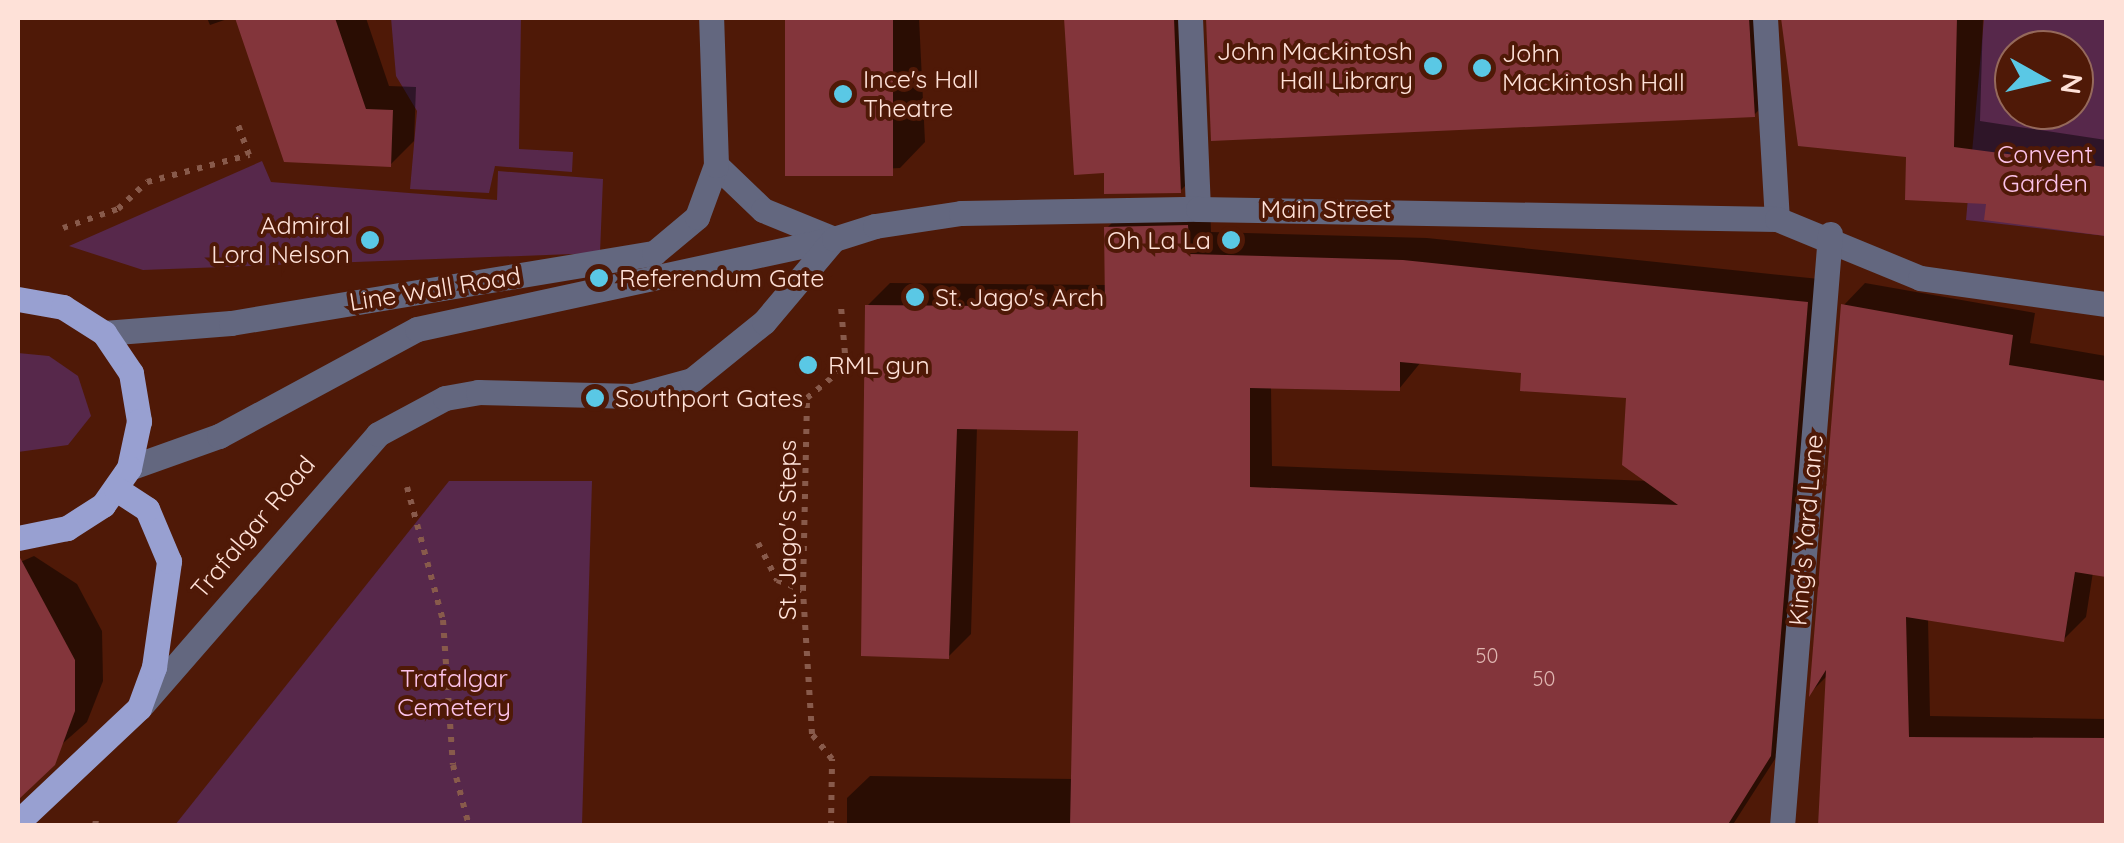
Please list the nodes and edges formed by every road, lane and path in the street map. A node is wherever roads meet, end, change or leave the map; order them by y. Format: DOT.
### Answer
graph roads {
  1 [pos="711,18"];
  2 [pos="1190,18"];
  3 [pos="1765,18"];
  4 [pos="238,126"];
  5 [pos="716,165"];
  6 [pos="1198,209"];
  7 [pos="1776,218"];
  8 [pos="64,228"];
  9 [pos="1830,234"];
  10 [pos="834,239"];
  11 [pos="18,299"];
  12 [pos="2106,304"];
  13 [pos="840,307"];
  14 [pos="104,333"];
  15 [pos="123,478"];
  16 [pos="407,486"];
  17 [pos="18,538"];
  18 [pos="758,543"];
  19 [pos="803,590"];
  20 [pos="139,708"];
  21 [pos="18,822"];
  22 [pos="469,826"];
  23 [pos="831,826"];
  24 [pos="1782,826"];
  1 -- 5 [label="street, Line Wall Road"];
  2 -- 6 [label="street"];
  3 -- 7 [label="street"];
  4 -- 8 [label="path"];
  5 -- 10 [label="street"];
  5 -- 14 [label="street, Line Wall Road"];
  6 -- 7 [label="street, Main Street"];
  6 -- 10 [label="street, Main Street"];
  7 -- 9 [label="street, Main Street"];
  9 -- 12 [label="street, Main Street"];
  9 -- 24 [label="street, King's Yard Lane"];
  10 -- 15 [label="street, Main Street"];
  10 -- 20 [label="street, Trafalgar Road"];
  11 -- 14 [label="main road"];
  13 -- 19 [label="path, St. Jago's Steps"];
  14 -- 15 [label="main road"];
  15 -- 17 [label="main road"];
  15 -- 20 [label="main road"];
  16 -- 22 [label="path"];
  18 -- 19 [label="path"];
  19 -- 23 [label="path, St. Jago's Steps"];
  20 -- 21 [label="main road, Trafalgar Road"];
}
